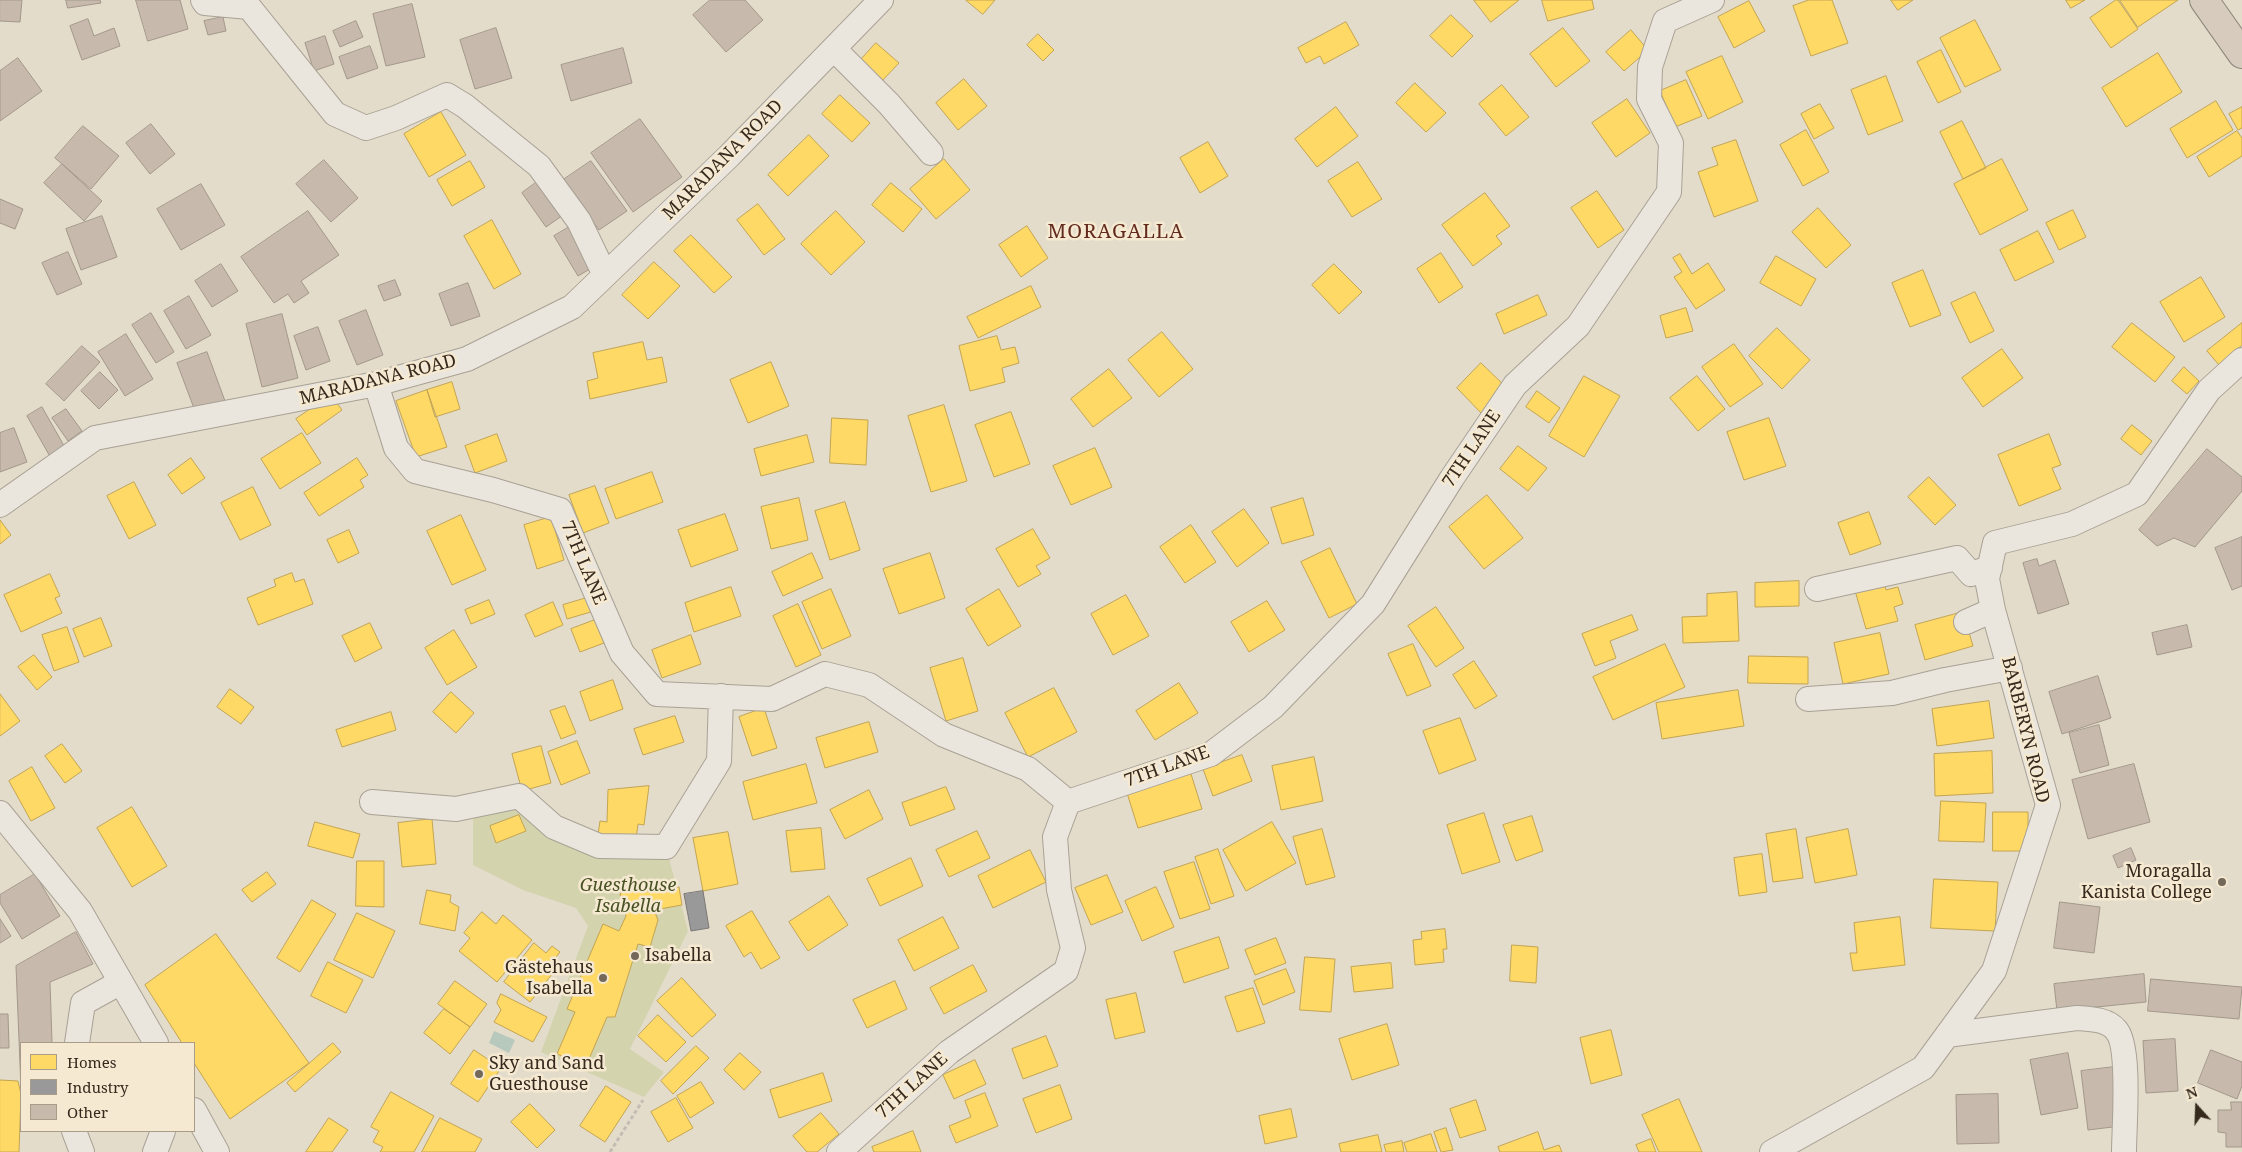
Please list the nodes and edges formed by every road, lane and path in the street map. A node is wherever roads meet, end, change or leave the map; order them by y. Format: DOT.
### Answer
graph roads {
  1 [pos="203,0"];
  2 [pos="881,0"];
  3 [pos="1712,0"];
  4 [pos="2204,0"];
  5 [pos="834,49"];
  6 [pos="2242,54"];
  7 [pos="931,153"];
  8 [pos="605,275"];
  9 [pos="2242,360"];
  10 [pos="376,384"];
  11 [pos="0,505"];
  12 [pos="1990,568"];
  13 [pos="1818,589"];
  14 [pos="1993,610"];
  15 [pos="1966,622"];
  16 [pos="2010,668"];
  17 [pos="721,696"];
  18 [pos="1808,699"];
  19 [pos="372,802"];
  20 [pos="1068,802"];
  21 [pos="0,813"];
  22 [pos="121,982"];
  23 [pos="1947,1035"];
  24 [pos="77,1042"];
  25 [pos="155,1042"];
  26 [pos="643,1100"];
  27 [pos="195,1112"];
  28 [pos="74,1132"];
  29 [pos="163,1132"];
  30 [pos="82,1152"];
  31 [pos="154,1152"];
  32 [pos="218,1152"];
  33 [pos="610,1152"];
  34 [pos="839,1152"];
  35 [pos="1772,1152"];
  36 [pos="2124,1152"];
  1 -- 8 [label="street"];
  2 -- 5 [label="street, MARADANA ROAD"];
  3 -- 20 [label="street, 7TH LANE"];
  4 -- 6 [label="highway"];
  5 -- 7 [label="street"];
  5 -- 8 [label="street, MARADANA ROAD"];
  8 -- 10 [label="street, MARADANA ROAD"];
  9 -- 12 [label="street, BARBERYN ROAD"];
  10 -- 11 [label="street, MARADANA ROAD"];
  10 -- 17 [label="street, 7TH LANE"];
  12 -- 13 [label="street"];
  12 -- 14 [label="street, BARBERYN ROAD"];
  14 -- 15 [label="street"];
  14 -- 16 [label="street, BARBERYN ROAD"];
  16 -- 18 [label="street"];
  16 -- 23 [label="street, BARBERYN ROAD"];
  17 -- 19 [label="street"];
  17 -- 20 [label="street, 7TH LANE"];
  20 -- 34 [label="street, 7TH LANE"];
  21 -- 22 [label="street"];
  22 -- 24 [label="street"];
  22 -- 25 [label="street"];
  23 -- 35 [label="street, BARBERYN ROAD"];
  23 -- 36 [label="street"];
  26 -- 33 [label="path"];
  27 -- 32 [label="street"];
  28 -- 30 [label="street"];
  29 -- 31 [label="street"];
}
